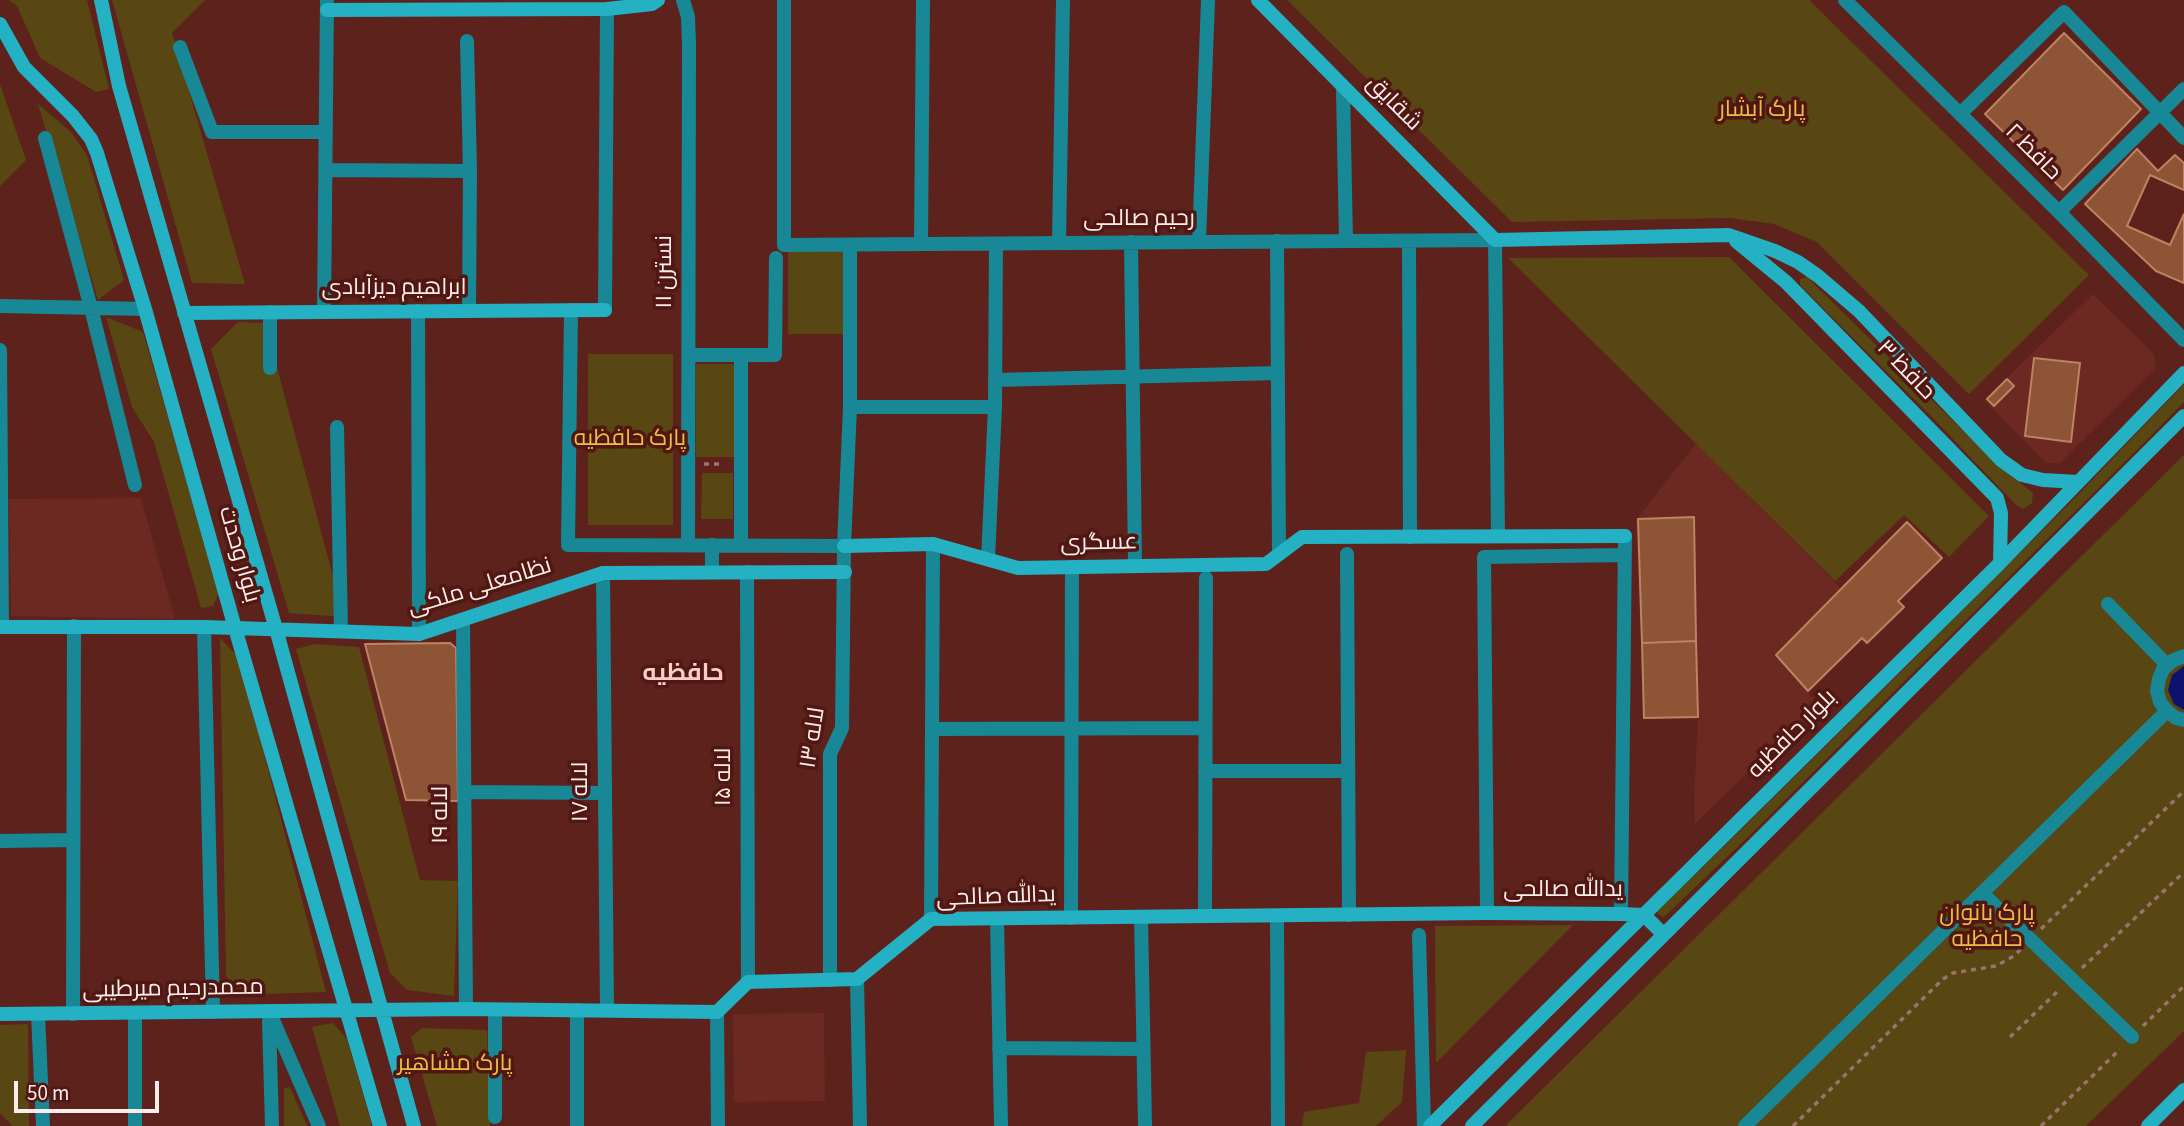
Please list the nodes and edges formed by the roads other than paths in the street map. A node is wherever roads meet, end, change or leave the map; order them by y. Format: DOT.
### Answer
graph roads {
  1 [pos="102,0"];
  2 [pos="658,0"];
  3 [pos="683,0"];
  4 [pos="784,0"];
  5 [pos="923,0"];
  6 [pos="1063,0"];
  7 [pos="1208,0"];
  8 [pos="1258,0"];
  9 [pos="1845,0"];
  10 [pos="542,4"];
  11 [pos="327,5"];
  12 [pos="410,5"];
  13 [pos="607,9"];
  14 [pos="0,24"];
  15 [pos="467,41"];
  16 [pos="180,47"];
  17 [pos="2184,89"];
  18 [pos="1343,90"];
  19 [pos="2160,113"];
  20 [pos="1961,114"];
  21 [pos="326,132"];
  22 [pos="45,138"];
  23 [pos="2184,138"];
  24 [pos="326,170"];
  25 [pos="470,171"];
  26 [pos="2060,212"];
  27 [pos="1729,235"];
  28 [pos="1496,240"];
  29 [pos="1277,241"];
  30 [pos="1346,241"];
  31 [pos="1409,241"];
  32 [pos="1131,242"];
  33 [pos="1199,242"];
  34 [pos="1059,243"];
  35 [pos="921,244"];
  36 [pos="996,244"];
  37 [pos="850,245"];
  38 [pos="780,252"];
  39 [pos="0,306"];
  40 [pos="91,308"];
  41 [pos="145,309"];
  42 [pos="571,310"];
  43 [pos="418,311"];
  44 [pos="469,311"];
  45 [pos="270,312"];
  46 [pos="324,312"];
  47 [pos="184,313"];
  48 [pos="2184,340"];
  49 [pos="0,349"];
  50 [pos="689,355"];
  51 [pos="741,355"];
  52 [pos="270,368"];
  53 [pos="1278,373"];
  54 [pos="2184,373"];
  55 [pos="1134,377"];
  56 [pos="995,380"];
  57 [pos="850,407"];
  58 [pos="995,407"];
  59 [pos="2184,416"];
  60 [pos="337,427"];
  61 [pos="2078,482"];
  62 [pos="135,485"];
  63 [pos="1,493"];
  64 [pos="1498,536"];
  65 [pos="1410,537"];
  66 [pos="688,544"];
  67 [pos="933,544"];
  68 [pos="712,545"];
  69 [pos="741,545"];
  70 [pos="844,546"];
  71 [pos="1279,553"];
  72 [pos="1347,554"];
  73 [pos="1625,555"];
  74 [pos="988,559"];
  75 [pos="2000,563"];
  76 [pos="1135,565"];
  77 [pos="1072,567"];
  78 [pos="712,572"];
  79 [pos="747,572"];
  80 [pos="845,572"];
  81 [pos="603,573"];
  82 [pos="1206,578"];
  83 [pos="2108,604"];
  84 [pos="463,620"];
  85 [pos="1,626"];
  86 [pos="74,626"];
  87 [pos="204,627"];
  88 [pos="235,628"];
  89 [pos="276,629"];
  90 [pos="341,631"];
  91 [pos="419,634"];
  92 [pos="2184,656"];
  93 [pos="2167,665"];
  94 [pos="2167,711"];
  95 [pos="2184,720"];
  96 [pos="1205,728"];
  97 [pos="933,729"];
  98 [pos="1072,729"];
  99 [pos="1205,771"];
  100 [pos="1348,771"];
  101 [pos="464,792"];
  102 [pos="605,793"];
  103 [pos="0,841"];
  104 [pos="73,841"];
  105 [pos="1982,893"];
  106 [pos="1487,913"];
  107 [pos="1620,914"];
  108 [pos="1349,915"];
  109 [pos="1644,915"];
  110 [pos="1205,916"];
  111 [pos="1276,916"];
  112 [pos="1141,917"];
  113 [pos="1071,918"];
  114 [pos="931,919"];
  115 [pos="997,919"];
  116 [pos="1663,934"];
  117 [pos="1419,935"];
  118 [pos="857,979"];
  119 [pos="830,980"];
  120 [pos="748,982"];
  121 [pos="466,1009"];
  122 [pos="495,1010"];
  123 [pos="577,1010"];
  124 [pos="607,1010"];
  125 [pos="269,1011"];
  126 [pos="347,1011"];
  127 [pos="381,1011"];
  128 [pos="213,1012"];
  129 [pos="717,1012"];
  130 [pos="135,1013"];
  131 [pos="0,1014"];
  132 [pos="38,1014"];
  133 [pos="73,1014"];
  134 [pos="2132,1037"];
  135 [pos="999,1048"];
  136 [pos="1143,1049"];
  137 [pos="2184,1090"];
  138 [pos="495,1117"];
  139 [pos="43,1126"];
  140 [pos="135,1126"];
  141 [pos="272,1126"];
  142 [pos="319,1126"];
  143 [pos="380,1126"];
  144 [pos="414,1126"];
  145 [pos="578,1126"];
  146 [pos="718,1126"];
  147 [pos="860,1126"];
  148 [pos="1001,1126"];
  149 [pos="1145,1126"];
  150 [pos="1278,1126"];
  151 [pos="1427,1126"];
  152 [pos="1472,1126"];
  153 [pos="1745,1126"];
  154 [pos="2148,1126"];
  1 -- 47 [label="street, بلوار وحدت"];
  2 -- 13 [label="street"];
  3 -- 50 [label="street, نسترن ۱۱"];
  4 -- 38 [label="street"];
  5 -- 35 [label="street"];
  6 -- 34 [label="street"];
  7 -- 33 [label="street"];
  8 -- 28 [label="street, شقایق"];
  9 -- 20 [label="street, حافظ ۲"];
  10 -- 12 [label="street"];
  10 -- 13 [label="street"];
  11 -- 12 [label="street"];
  11 -- 21 [label="street"];
  13 -- 42 [label="street, ابراهیم دیزآبادی"];
  14 -- 41 [label="street, بلوار وحدت"];
  15 -- 25 [label="street"];
  16 -- 21 [label="street"];
  17 -- 19 [label="street"];
  18 -- 30 [label="street"];
  19 -- 20 [label="street"];
  19 -- 23 [label="street"];
  19 -- 26 [label="street"];
  20 -- 26 [label="street, حافظ ۲"];
  21 -- 24 [label="street"];
  22 -- 40 [label="street"];
  24 -- 25 [label="street"];
  24 -- 46 [label="street"];
  25 -- 44 [label="street"];
  26 -- 48 [label="street, حافظ ۲"];
  27 -- 28 [label="street, حافظ ۳"];
  27 -- 61 [label="street, حافظ ۳"];
  27 -- 75 [label="street, حافظ ۳"];
  28 -- 31 [label="street, رحیم صالحی"];
  28 -- 64 [label="street"];
  29 -- 30 [label="street, رحیم صالحی"];
  29 -- 33 [label="street, رحیم صالحی"];
  29 -- 53 [label="street"];
  30 -- 31 [label="street, رحیم صالحی"];
  31 -- 65 [label="street"];
  32 -- 33 [label="street, رحیم صالحی"];
  32 -- 34 [label="street, رحیم صالحی"];
  32 -- 55 [label="street"];
  34 -- 36 [label="street, رحیم صالحی"];
  35 -- 36 [label="street, رحیم صالحی"];
  35 -- 37 [label="street, رحیم صالحی"];
  36 -- 56 [label="street"];
  37 -- 38 [label="street, رحیم صالحی"];
  37 -- 57 [label="street, لاله ۱۳"];
  38 -- 51 [label="street"];
  39 -- 40 [label="street"];
  40 -- 41 [label="street"];
  40 -- 62 [label="street"];
  41 -- 88 [label="street, بلوار وحدت"];
  42 -- 44 [label="street, ابراهیم دیزآبادی"];
  42 -- 66 [label="street, عسگری"];
  43 -- 44 [label="street, ابراهیم دیزآبادی"];
  43 -- 46 [label="street, ابراهیم دیزآبادی"];
  43 -- 91 [label="street"];
  45 -- 46 [label="street, ابراهیم دیزآبادی"];
  45 -- 47 [label="street, ابراهیم دیزآبادی"];
  45 -- 52 [label="street"];
  47 -- 89 [label="street, بلوار وحدت"];
  49 -- 63 [label="street"];
  50 -- 51 [label="street"];
  50 -- 66 [label="street, نسترن ۱۱"];
  51 -- 69 [label="street"];
  53 -- 55 [label="street"];
  53 -- 71 [label="street"];
  54 -- 61 [label="street, بلوار حافظیه"];
  55 -- 56 [label="street"];
  55 -- 76 [label="street"];
  56 -- 58 [label="street"];
  57 -- 58 [label="street"];
  57 -- 70 [label="street, لاله ۱۳"];
  58 -- 74 [label="street"];
  59 -- 116 [label="street"];
  60 -- 90 [label="street"];
  61 -- 75 [label="street, بلوار حافظیه"];
  63 -- 85 [label="street"];
  64 -- 65 [label="street, عسگری"];
  64 -- 73 [label="street, عسگری"];
  65 -- 71 [label="street, عسگری"];
  66 -- 68 [label="street, عسگری"];
  67 -- 70 [label="street, عسگری"];
  67 -- 74 [label="street, عسگری"];
  67 -- 97 [label="street"];
  68 -- 69 [label="street, عسگری"];
  68 -- 78 [label="street"];
  69 -- 70 [label="street, عسگری"];
  70 -- 80 [label="street, لاله ۱۳"];
  71 -- 76 [label="street, عسگری"];
  72 -- 100 [label="street"];
  73 -- 106 [label="street"];
  73 -- 107 [label="street"];
  74 -- 77 [label="street, عسگری"];
  75 -- 109 [label="street, بلوار حافظیه"];
  76 -- 77 [label="street, عسگری"];
  77 -- 98 [label="street"];
  78 -- 79 [label="street, نظامعلی ملکی"];
  78 -- 81 [label="street, نظامعلی ملکی"];
  79 -- 80 [label="street, نظامعلی ملکی"];
  79 -- 120 [label="street, لاله ۱۵"];
  80 -- 119 [label="street, لاله ۱۳"];
  81 -- 84 [label="street, نظامعلی ملکی"];
  81 -- 102 [label="street, لاله ۱۷"];
  82 -- 96 [label="street"];
  83 -- 93 [label="street"];
  84 -- 91 [label="street, نظامعلی ملکی"];
  84 -- 101 [label="street, لاله ۱۹"];
  85 -- 86 [label="street, نظامعلی ملکی"];
  86 -- 87 [label="street, نظامعلی ملکی"];
  86 -- 104 [label="street"];
  87 -- 88 [label="street, نظامعلی ملکی"];
  87 -- 128 [label="street"];
  88 -- 89 [label="street, نظامعلی ملکی"];
  88 -- 126 [label="street, بلوار وحدت"];
  89 -- 90 [label="street, نظامعلی ملکی"];
  89 -- 127 [label="street, بلوار وحدت"];
  90 -- 91 [label="street, نظامعلی ملکی"];
  92 -- 93 [label="street"];
  93 -- 94 [label="street"];
  94 -- 95 [label="street"];
  94 -- 105 [label="street"];
  96 -- 98 [label="street"];
  96 -- 99 [label="street"];
  97 -- 98 [label="street"];
  97 -- 114 [label="street"];
  98 -- 113 [label="street"];
  99 -- 100 [label="street"];
  99 -- 110 [label="street"];
  100 -- 108 [label="street"];
  101 -- 102 [label="street"];
  101 -- 121 [label="street, لاله ۱۹"];
  102 -- 124 [label="street, لاله ۱۷"];
  103 -- 104 [label="street"];
  104 -- 133 [label="street"];
  105 -- 134 [label="street"];
  105 -- 153 [label="street"];
  106 -- 107 [label="street, یدالله صالحی"];
  106 -- 108 [label="street, یدالله صالحی"];
  107 -- 109 [label="street, یدالله صالحی"];
  108 -- 111 [label="street, یدالله صالحی"];
  109 -- 116 [label="street"];
  109 -- 151 [label="street, بلوار حافظیه"];
  110 -- 111 [label="street, یدالله صالحی"];
  110 -- 112 [label="street, یدالله صالحی"];
  111 -- 150 [label="street"];
  112 -- 113 [label="street, یدالله صالحی"];
  112 -- 136 [label="street"];
  113 -- 115 [label="street, یدالله صالحی"];
  114 -- 115 [label="street, یدالله صالحی"];
  114 -- 118 [label="street, یدالله صالحی"];
  115 -- 135 [label="street"];
  116 -- 152 [label="street"];
  117 -- 151 [label="street"];
  118 -- 119 [label="street"];
  118 -- 147 [label="street"];
  119 -- 120 [label="street"];
  120 -- 129 [label="street"];
  121 -- 122 [label="street"];
  121 -- 127 [label="street"];
  122 -- 123 [label="street"];
  122 -- 138 [label="street"];
  123 -- 124 [label="street"];
  123 -- 145 [label="street"];
  124 -- 129 [label="street"];
  125 -- 126 [label="street, محمدرحیم میرطیبی"];
  125 -- 128 [label="street, محمدرحیم میرطیبی"];
  125 -- 141 [label="street"];
  125 -- 142 [label="street"];
  126 -- 127 [label="street, محمدرحیم میرطیبی"];
  126 -- 143 [label="street, بلوار وحدت"];
  127 -- 144 [label="street, بلوار وحدت"];
  128 -- 130 [label="street, محمدرحیم میرطیبی"];
  129 -- 146 [label="street"];
  130 -- 133 [label="street, محمدرحیم میرطیبی"];
  130 -- 140 [label="street"];
  131 -- 132 [label="street, محمدرحیم میرطیبی"];
  132 -- 133 [label="street, محمدرحیم میرطیبی"];
  132 -- 139 [label="street"];
  135 -- 136 [label="street"];
  135 -- 148 [label="street"];
  136 -- 149 [label="street"];
  137 -- 154 [label="street"];
}
